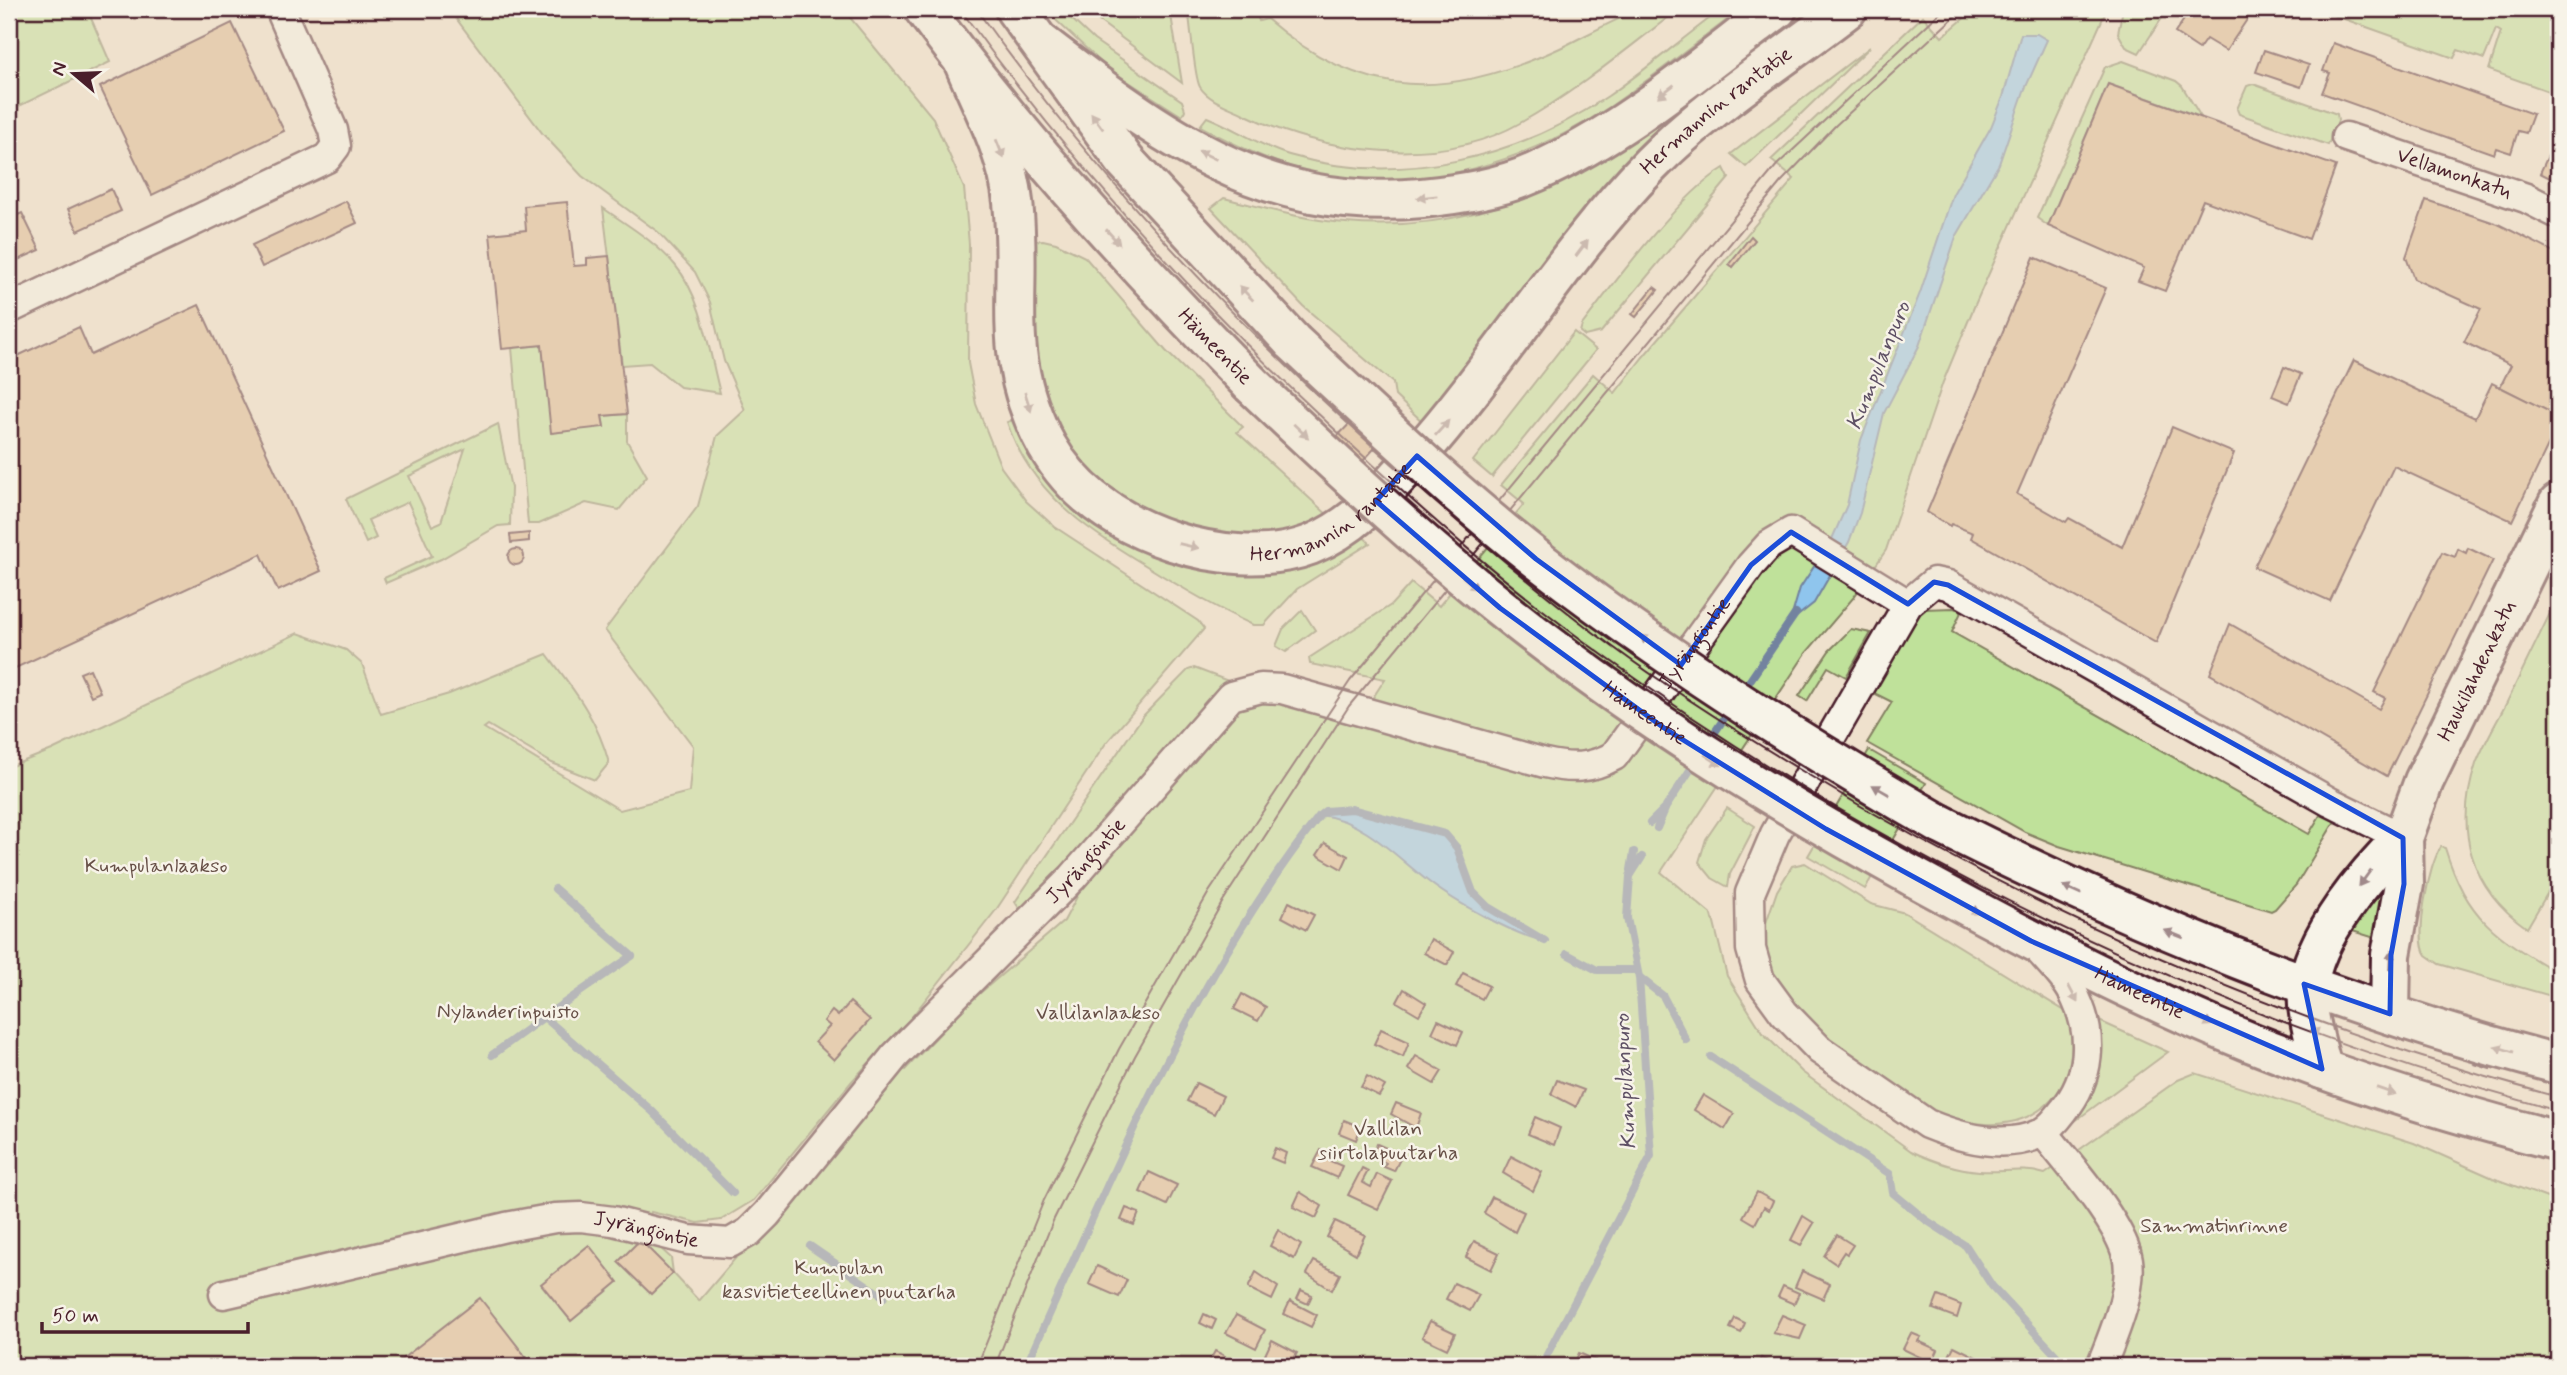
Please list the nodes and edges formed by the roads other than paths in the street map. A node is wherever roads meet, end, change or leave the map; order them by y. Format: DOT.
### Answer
graph roads {
  1 [pos="280,9"];
  2 [pos="924,9"];
  3 [pos="1015,9"];
  4 [pos="1777,9"];
  5 [pos="1847,9"];
  6 [pos="1041,43"];
  7 [pos="964,64"];
  8 [pos="2346,137"];
  9 [pos="2558,214"];
  10 [pos="9,309"];
  11 [pos="2558,504"];
  12 [pos="1908,604"];
  13 [pos="2403,838"];
  14 [pos="2031,941"];
  15 [pos="2308,986"];
  16 [pos="2390,1014"];
  17 [pos="2558,1064"];
  18 [pos="2322,1069"];
  19 [pos="2043,1132"];
  20 [pos="2558,1141"];
  21 [pos="224,1294"];
  22 [pos="2101,1366"];
  1 -- 10 [label="street"];
  2 -- 7 [label="main road, Hämeentie"];
  3 -- 6 [label="main road"];
  4 -- 6 [label="main road, Hermannin rantatie, one-way"];
  7 -- 5 [label="main road, Hermannin rantatie, one-way"];
  15 -- 6 [label="main road, one-way, bridge"];
  7 -- 14 [label="main road, Hämeentie, one-way, bridge"];
  8 -- 9 [label="street, Vellamonkatu"];
  11 -- 13 [label="main road, Haukilahdenkatu"];
  12 -- 13 [label="street"];
  12 -- 19 [label="street"];
  12 -- 21 [label="street, Jyrängöntie"];
  13 -- 15 [label="main road, Haukilahdenkatu, one-way"];
  16 -- 13 [label="main road, Haukilahdenkatu, one-way"];
  14 -- 18 [label="main road, Hämeentie, one-way"];
  14 -- 19 [label="street, one-way"];
  15 -- 16 [label="main road"];
  15 -- 18 [label="main road, Haukilahdenkatu, one-way"];
  17 -- 16 [label="main road, one-way"];
  18 -- 20 [label="main road, Hämeentie, one-way"];
  19 -- 22 [label="street"];
}
